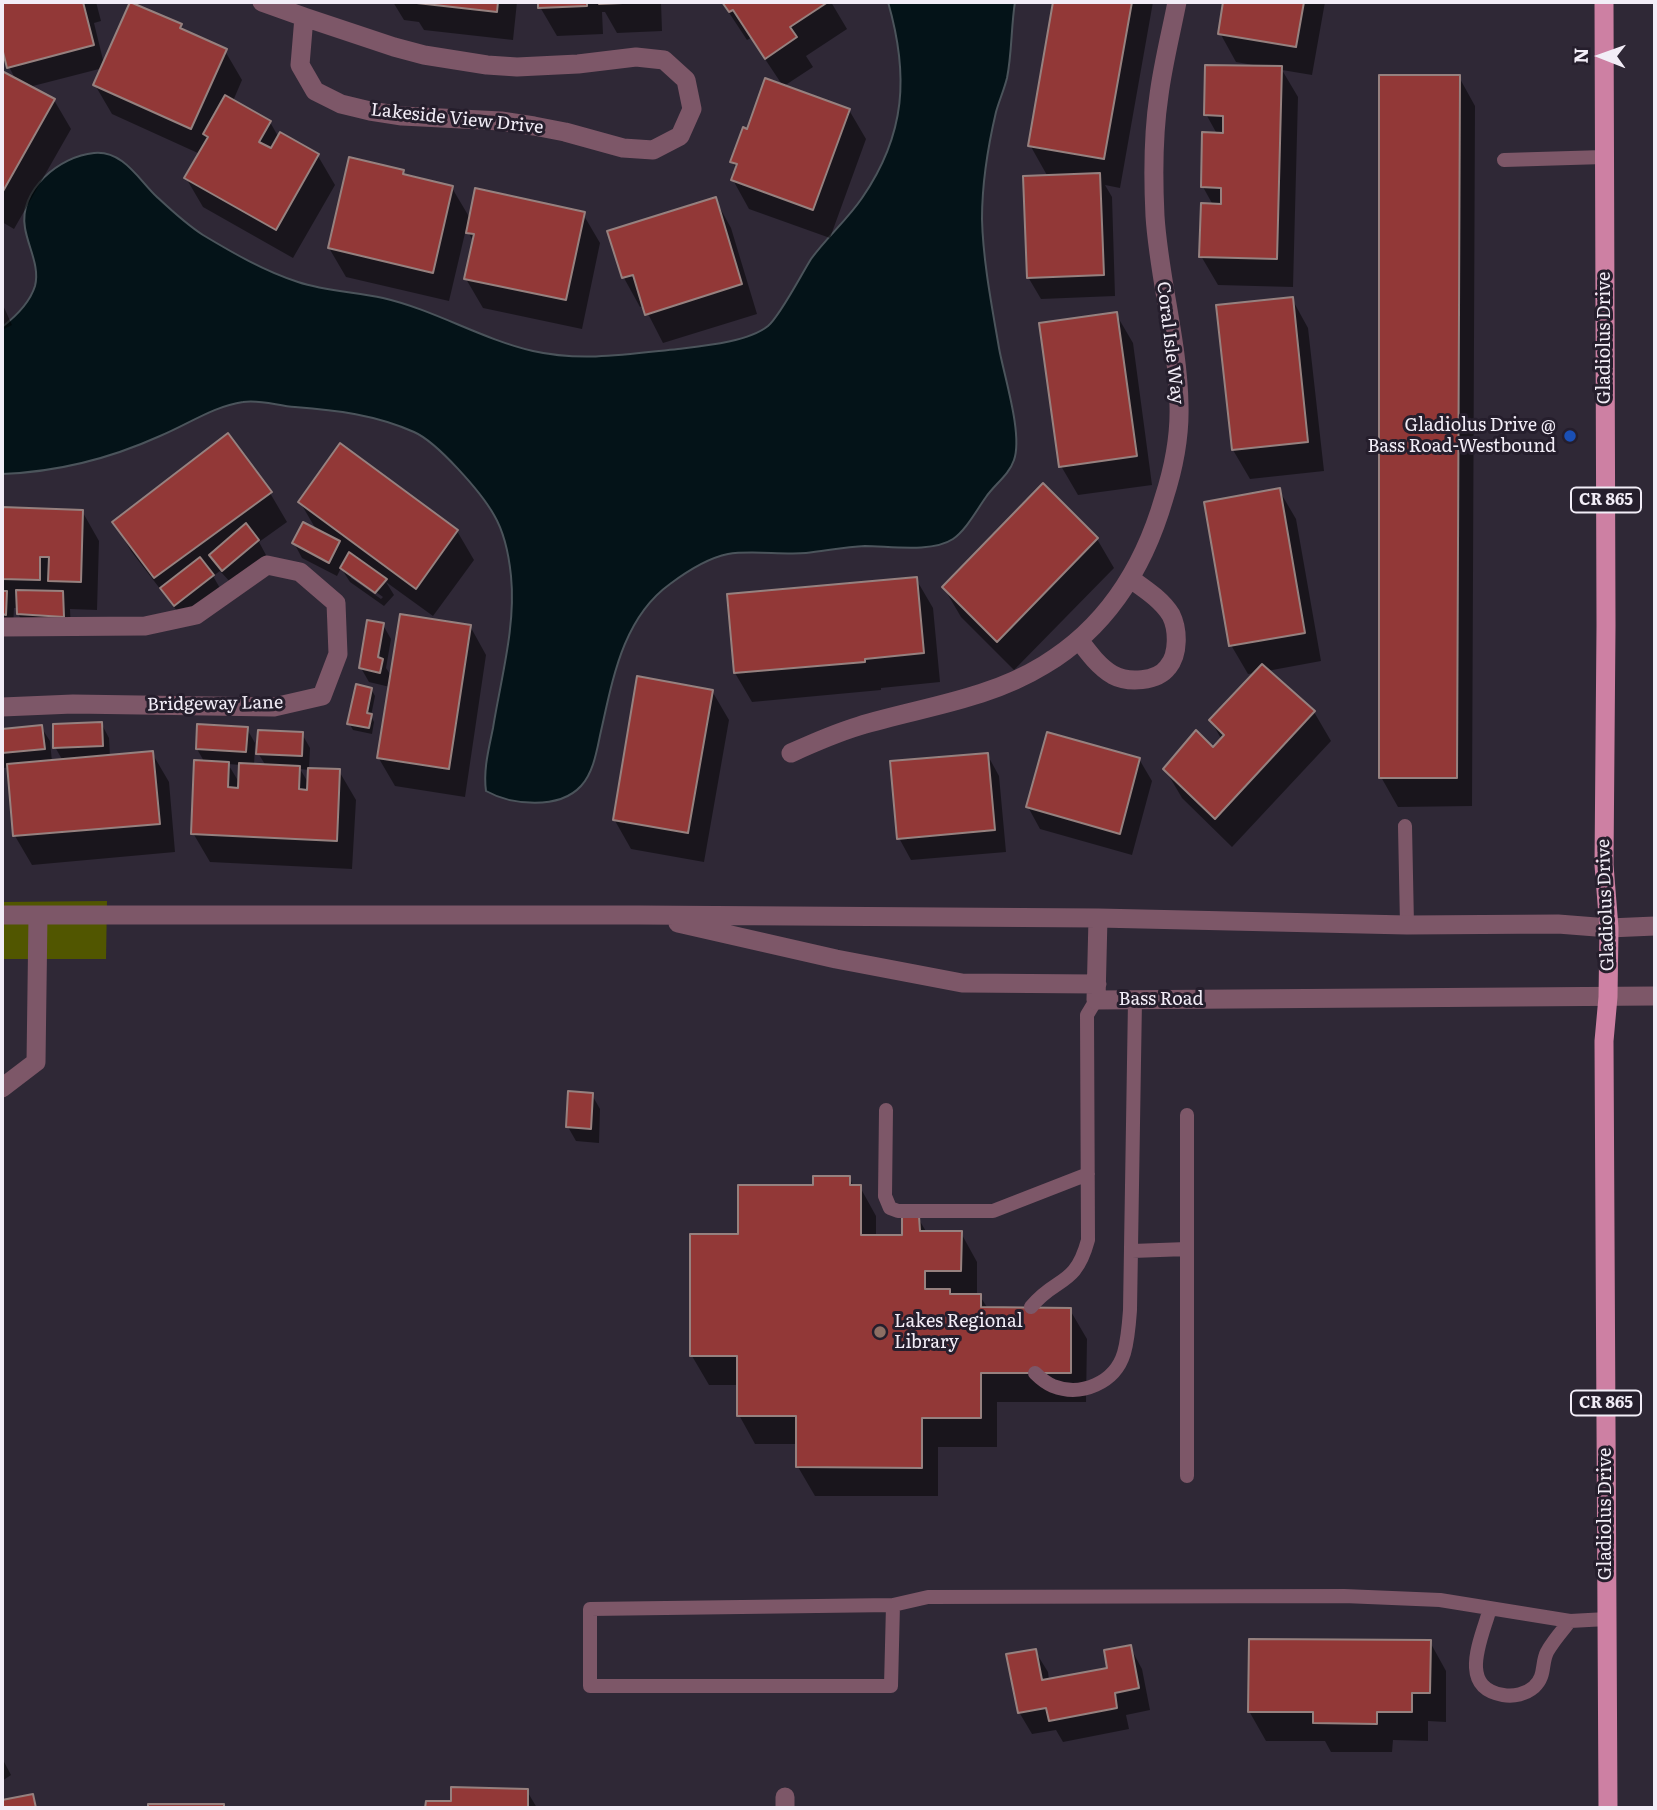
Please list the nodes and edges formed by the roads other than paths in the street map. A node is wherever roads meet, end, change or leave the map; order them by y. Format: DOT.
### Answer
graph roads {
  1 [pos="262,2"];
  2 [pos="1177,2"];
  3 [pos="1604,2"];
  4 [pos="304,17"];
  5 [pos="1604,157"];
  6 [pos="1504,160"];
  7 [pos="1131,579"];
  8 [pos="2,627"];
  9 [pos="1079,640"];
  10 [pos="2,707"];
  11 [pos="790,753"];
  12 [pos="1405,826"];
  13 [pos="2,915"];
  14 [pos="38,915"];
  15 [pos="639,915"];
  16 [pos="1098,918"];
  17 [pos="1407,925"];
  18 [pos="1655,926"];
  19 [pos="1608,928"];
  20 [pos="1096,992"];
  21 [pos="1655,996"];
  22 [pos="1608,998"];
  23 [pos="1135,1000"];
  24 [pos="2,1088"];
  25 [pos="886,1110"];
  26 [pos="1188,1115"];
  27 [pos="1088,1174"];
  28 [pos="1187,1250"];
  29 [pos="1132,1251"];
  30 [pos="1031,1307"];
  31 [pos="1035,1373"];
  32 [pos="1187,1476"];
  33 [pos="893,1605"];
  34 [pos="1490,1608"];
  35 [pos="1607,1619"];
  36 [pos="1570,1621"];
  37 [pos="1608,1808"];
  1 -- 4 [label="street, Lakeside View Drive"];
  2 -- 7 [label="street, Coral Isle Way"];
  3 -- 5 [label="main road, Gladiolus Drive / CR 865"];
  4 -- 4 [label="street, Lakeside View Drive"];
  5 -- 6 [label="lane"];
  5 -- 19 [label="main road, Gladiolus Drive / CR 865"];
  7 -- 9 [label="street, Coral Isle Way"];
  7 -- 9 [label="street"];
  8 -- 10 [label="street, Bridgeway Lane"];
  9 -- 11 [label="street, Coral Isle Way"];
  12 -- 17 [label="lane"];
  13 -- 14 [label="street"];
  14 -- 15 [label="street"];
  14 -- 24 [label="street"];
  15 -- 16 [label="street"];
  15 -- 20 [label="street"];
  16 -- 17 [label="street"];
  16 -- 20 [label="street, Bass Road"];
  17 -- 19 [label="street"];
  18 -- 19 [label="street"];
  19 -- 22 [label="main road, Gladiolus Drive / CR 865"];
  20 -- 23 [label="street, Bass Road"];
  20 -- 27 [label="lane"];
  21 -- 22 [label="street, Bass Road"];
  22 -- 23 [label="street, Bass Road"];
  22 -- 35 [label="main road, Gladiolus Drive / CR 865"];
  23 -- 29 [label="lane"];
  25 -- 27 [label="lane"];
  26 -- 28 [label="lane"];
  27 -- 30 [label="lane"];
  28 -- 29 [label="lane"];
  28 -- 32 [label="lane"];
  29 -- 31 [label="lane"];
  33 -- 33 [label="lane"];
  33 -- 34 [label="lane"];
  34 -- 36 [label="lane"];
  34 -- 36 [label="lane"];
  35 -- 36 [label="lane"];
  35 -- 37 [label="main road, Gladiolus Drive / CR 865"];
}
